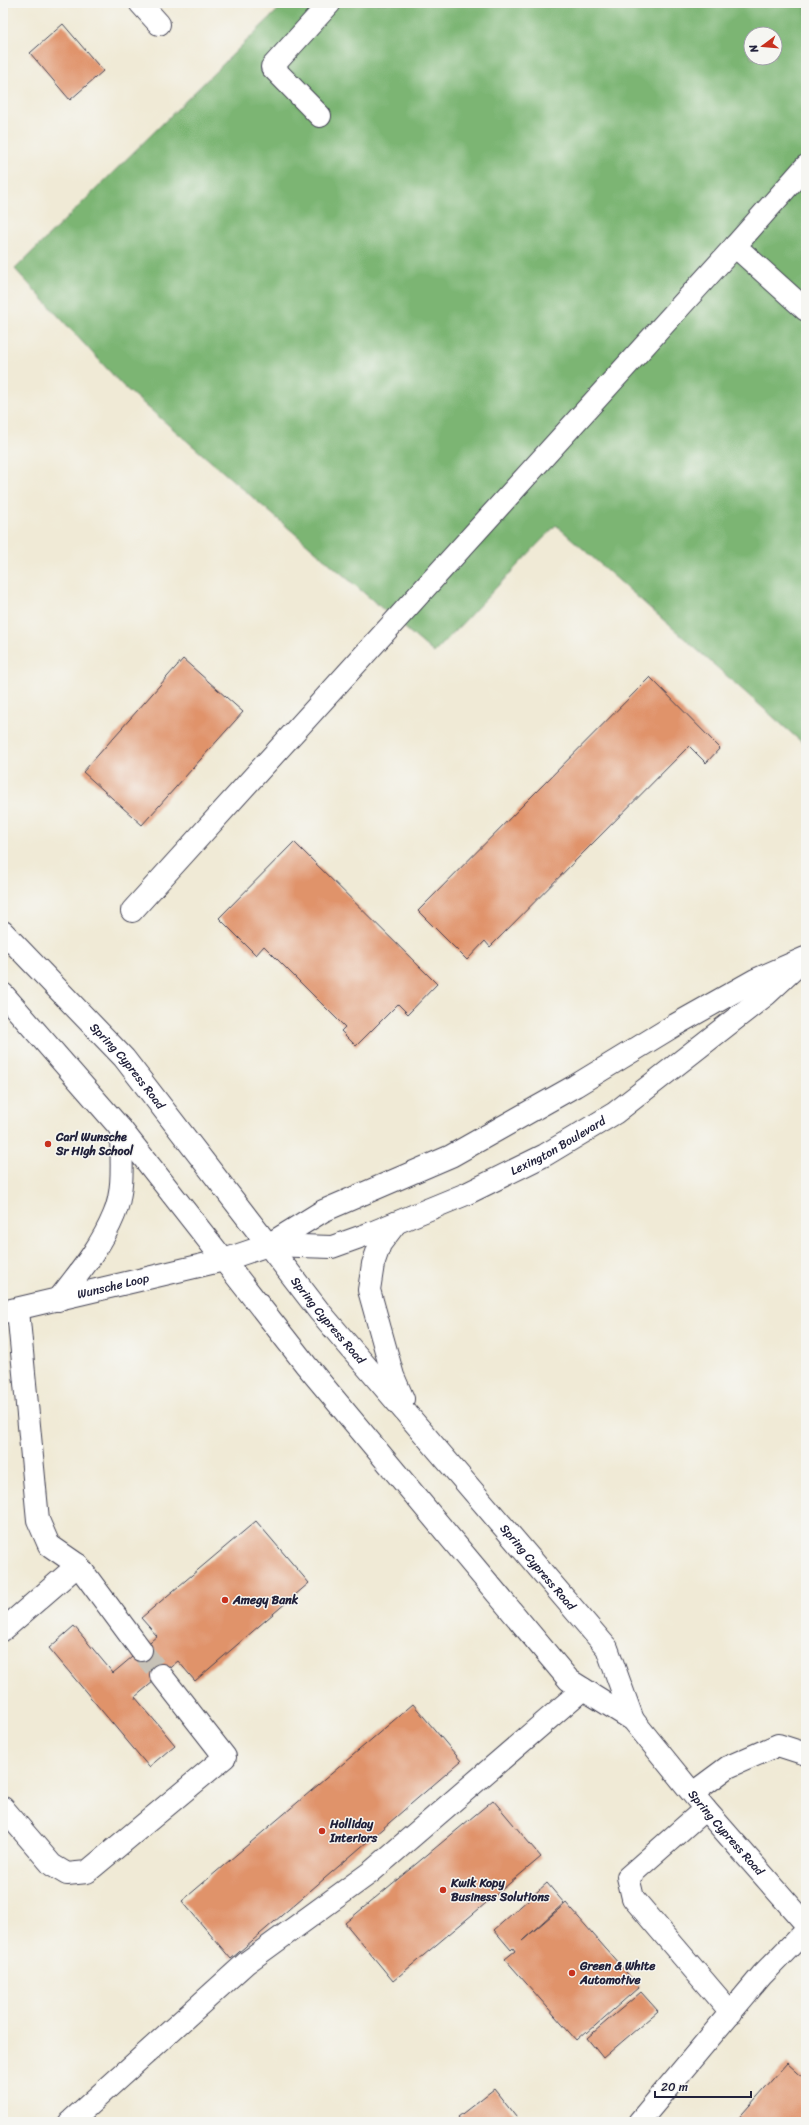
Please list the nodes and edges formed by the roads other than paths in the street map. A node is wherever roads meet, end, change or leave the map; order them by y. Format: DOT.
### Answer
graph roads {
  1 [pos="140,3"];
  2 [pos="330,3"];
  3 [pos="159,24"];
  4 [pos="320,116"];
  5 [pos="806,166"];
  6 [pos="735,246"];
  7 [pos="806,310"];
  8 [pos="132,911"];
  9 [pos="3,932"];
  10 [pos="806,958"];
  11 [pos="3,994"];
  12 [pos="121,1129"];
  13 [pos="396,1223"];
  14 [pos="268,1245"];
  15 [pos="224,1260"];
  16 [pos="58,1300"];
  17 [pos="10,1311"];
  18 [pos="411,1417"];
  19 [pos="78,1565"];
  20 [pos="3,1630"];
  21 [pos="141,1650"];
  22 [pos="161,1675"];
  23 [pos="583,1689"];
  24 [pos="633,1720"];
  25 [pos="806,1754"];
  26 [pos="699,1801"];
  27 [pos="3,1808"];
  28 [pos="806,1924"];
  29 [pos="806,1930"];
  30 [pos="731,2013"];
  31 [pos="70,2122"];
  32 [pos="639,2122"];
  1 -- 3 [label="main road"];
  2 -- 4 [label="main road"];
  5 -- 6 [label="main road"];
  6 -- 7 [label="main road"];
  6 -- 8 [label="main road"];
  9 -- 14 [label="main road, Spring Cypress Road"];
  10 -- 13 [label="main road, Lexington Boulevard"];
  10 -- 14 [label="main road, Lexington Boulevard"];
  11 -- 12 [label="main road, Spring Cypress Road"];
  12 -- 15 [label="main road, Spring Cypress Road"];
  12 -- 16 [label="main road"];
  13 -- 14 [label="main road, Lexington Boulevard"];
  13 -- 18 [label="main road"];
  14 -- 15 [label="main road, Lexington Boulevard"];
  14 -- 18 [label="main road, Spring Cypress Road"];
  15 -- 16 [label="main road, Wunsche Loop"];
  15 -- 23 [label="main road, Spring Cypress Road"];
  16 -- 17 [label="main road, Wunsche Loop"];
  17 -- 19 [label="main road"];
  18 -- 24 [label="main road, Spring Cypress Road"];
  19 -- 20 [label="main road"];
  19 -- 21 [label="main road"];
  22 -- 27 [label="main road"];
  23 -- 24 [label="main road, Spring Cypress Road"];
  23 -- 31 [label="main road"];
  24 -- 26 [label="main road, Spring Cypress Road"];
  25 -- 26 [label="main road"];
  26 -- 28 [label="main road, Spring Cypress Road"];
  26 -- 30 [label="main road"];
  29 -- 30 [label="main road"];
  30 -- 32 [label="main road"];
}
